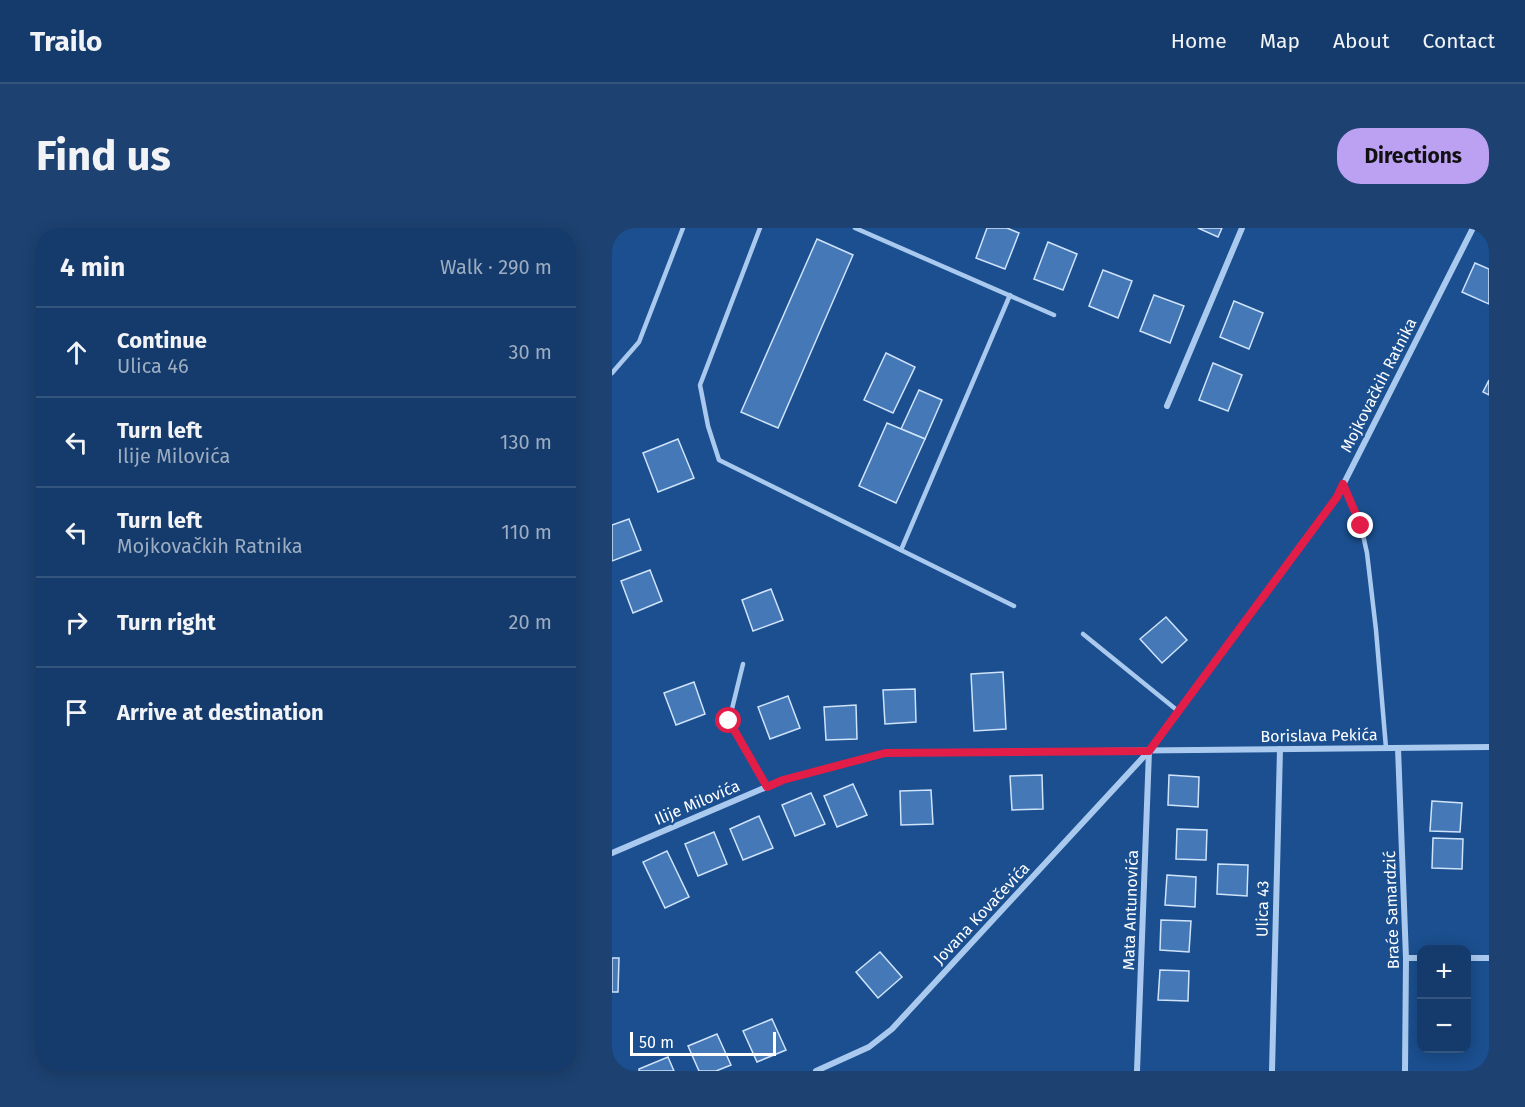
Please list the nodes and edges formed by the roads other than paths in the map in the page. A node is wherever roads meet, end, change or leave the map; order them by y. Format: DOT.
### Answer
graph roads {
  1 [pos="683,228"];
  2 [pos="760,228"];
  3 [pos="855,228"];
  4 [pos="1242,228"];
  5 [pos="1473,228"];
  6 [pos="1010,296"];
  7 [pos="1054,315"];
  8 [pos="612,373"];
  9 [pos="1167,406"];
  10 [pos="1343,484"];
  11 [pos="901,550"];
  12 [pos="1014,606"];
  13 [pos="1083,634"];
  14 [pos="743,664"];
  15 [pos="1178,711"];
  16 [pos="1489,747"];
  17 [pos="1386,748"];
  18 [pos="1398,748"];
  19 [pos="1280,749"];
  20 [pos="1149,751"];
  21 [pos="767,787"];
  22 [pos="612,853"];
  23 [pos="1407,958"];
  24 [pos="1417,958"];
  25 [pos="1471,958"];
  26 [pos="1489,958"];
  27 [pos="816,1071"];
  28 [pos="1137,1071"];
  29 [pos="1272,1071"];
  30 [pos="1405,1071"];
  1 -- 8 [label="lane"];
  2 -- 11 [label="lane"];
  3 -- 6 [label="lane"];
  4 -- 9 [label="street"];
  5 -- 10 [label="street, Mojkovačkih Ratnika"];
  6 -- 7 [label="lane"];
  6 -- 11 [label="lane"];
  10 -- 15 [label="street, Mojkovačkih Ratnika"];
  10 -- 17 [label="lane"];
  11 -- 12 [label="lane"];
  13 -- 15 [label="lane"];
  14 -- 21 [label="lane"];
  15 -- 20 [label="street, Mojkovačkih Ratnika"];
  16 -- 18 [label="street, Borislava Pekića"];
  17 -- 18 [label="street, Borislava Pekića"];
  17 -- 19 [label="street, Borislava Pekića"];
  18 -- 23 [label="street, Braće Samardzić"];
  19 -- 20 [label="street, Borislava Pekića"];
  19 -- 29 [label="street, Ulica 43"];
  20 -- 21 [label="street, Ilije Milovića"];
  20 -- 27 [label="street, Jovana Kovačevića"];
  20 -- 28 [label="street, Mata Antunovića"];
  21 -- 22 [label="street, Ilije Milovića"];
  23 -- 24 [label="street"];
  23 -- 30 [label="street, Braće Samardzić"];
  25 -- 26 [label="street"];
}
